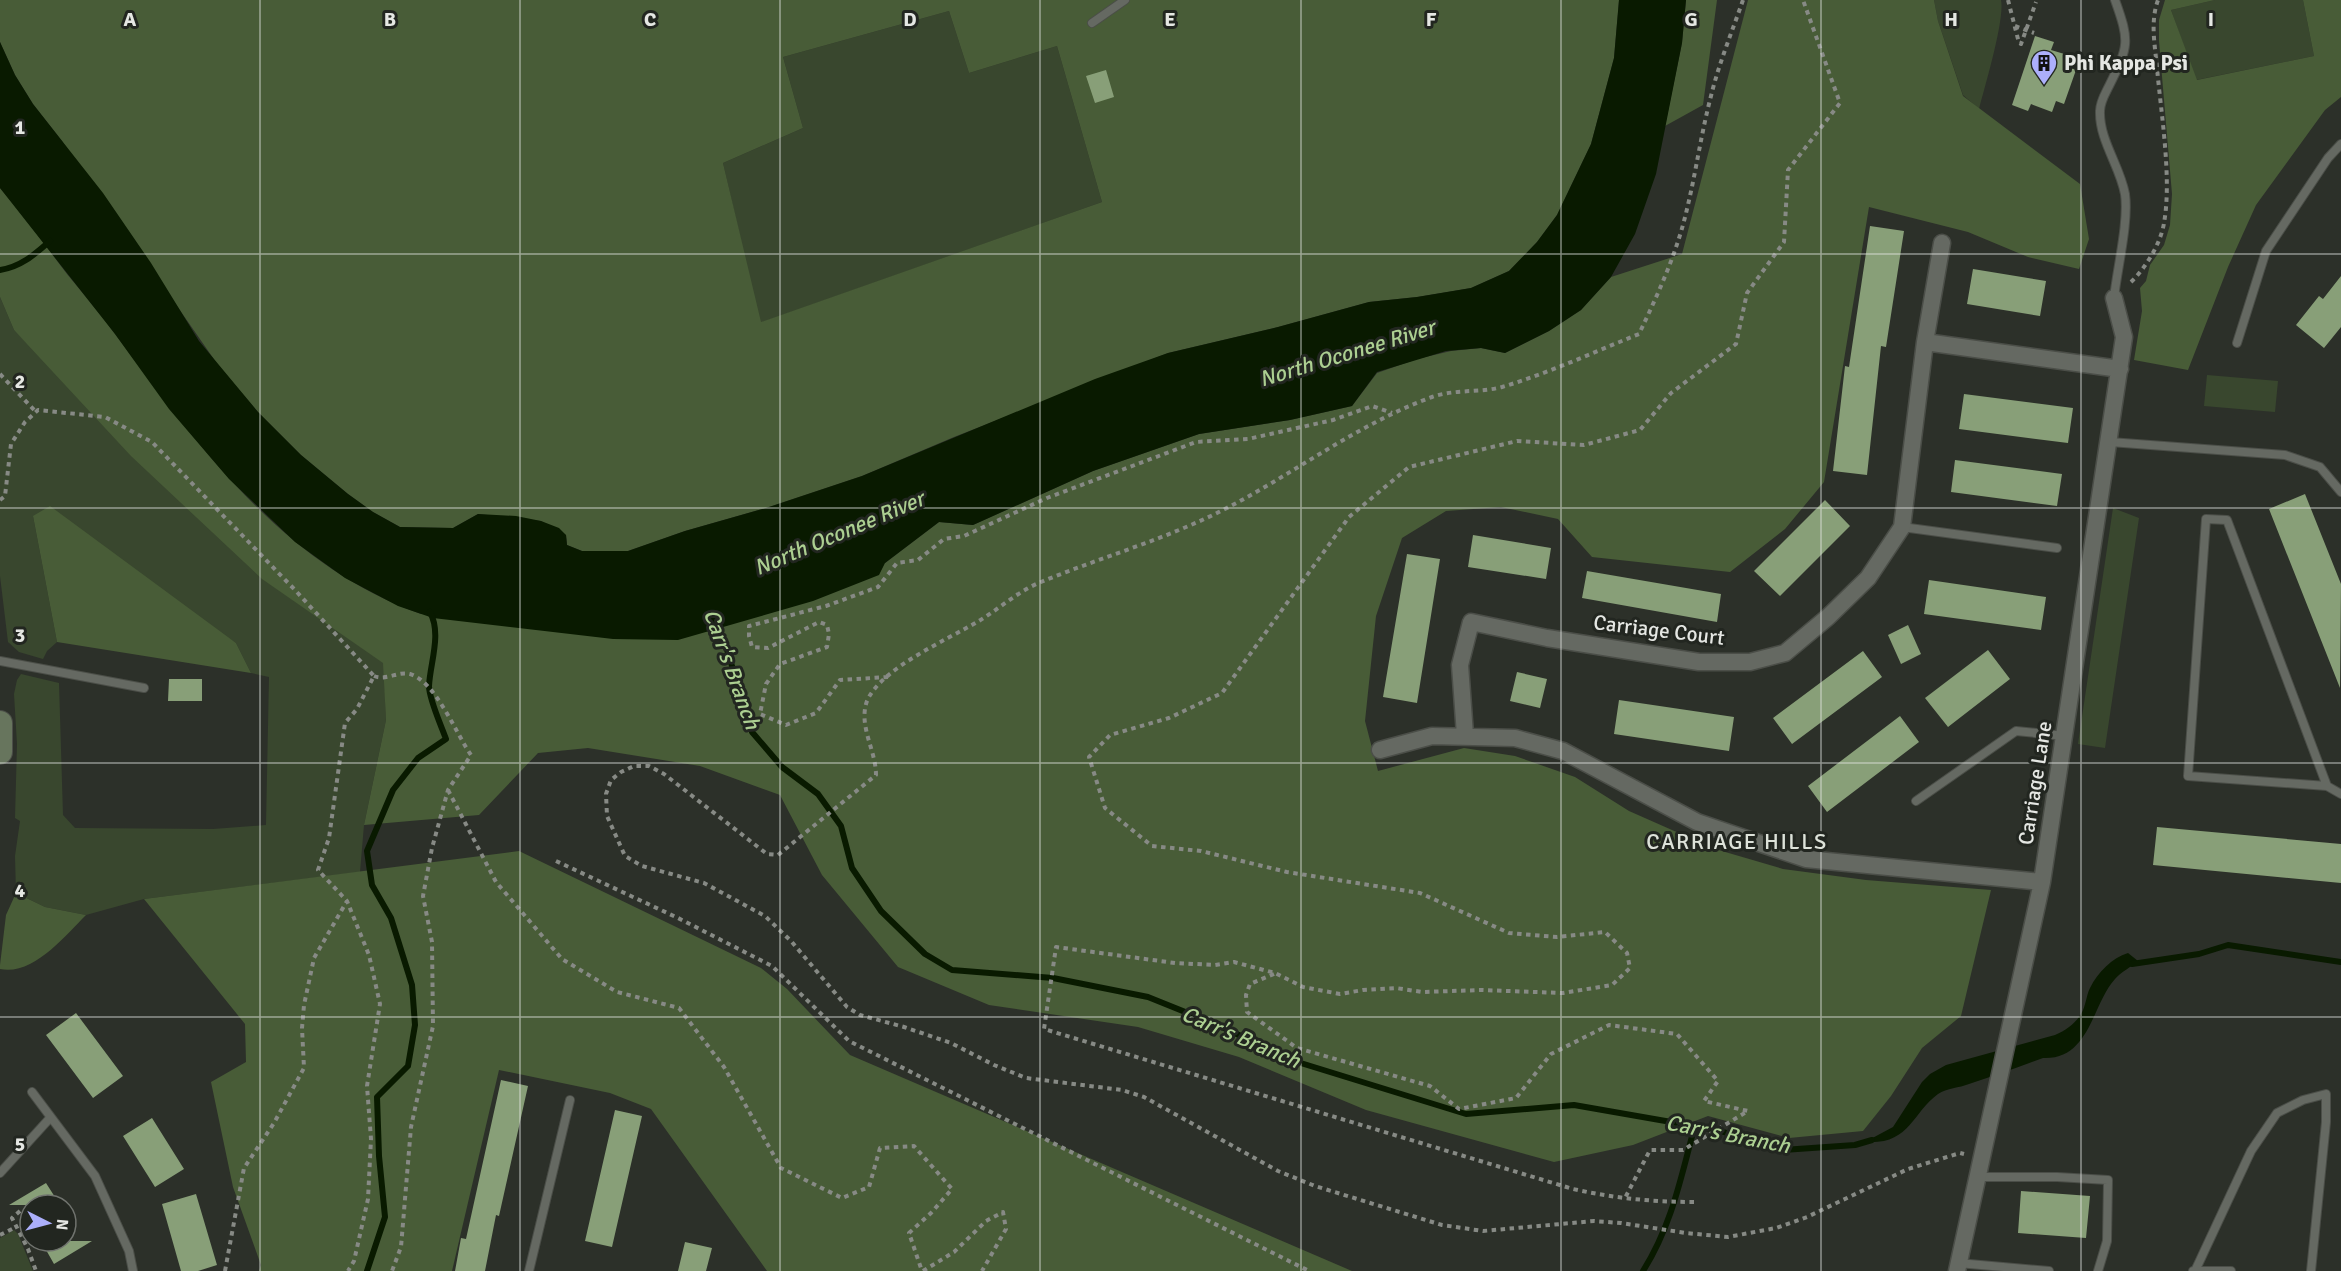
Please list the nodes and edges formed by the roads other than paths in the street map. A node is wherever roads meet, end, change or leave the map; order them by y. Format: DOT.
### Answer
graph roads {
  1 [pos="1125,0"];
  2 [pos="2115,0"];
  3 [pos="1092,23"];
  4 [pos="2341,144"];
  5 [pos="1942,243"];
  6 [pos="2114,298"];
  7 [pos="1925,342"];
  8 [pos="2237,343"];
  9 [pos="2120,369"];
  10 [pos="2110,442"];
  11 [pos="2341,492"];
  12 [pos="1902,527"];
  13 [pos="2057,548"];
  14 [pos="0,661"];
  15 [pos="144,688"];
  16 [pos="0,723"];
  17 [pos="0,734"];
  18 [pos="1465,735"];
  19 [pos="2065,736"];
  20 [pos="1380,750"];
  21 [pos="0,752"];
  22 [pos="2327,786"];
  23 [pos="2341,794"];
  24 [pos="1916,801"];
  25 [pos="2042,882"];
  26 [pos="32,1092"];
  27 [pos="570,1100"];
  28 [pos="51,1118"];
  29 [pos="0,1173"];
  30 [pos="1978,1177"];
  31 [pos="1958,1267"];
  32 [pos="2001,1269"];
  33 [pos="2194,1270"];
  34 [pos="134,1271"];
  35 [pos="529,1271"];
  36 [pos="2049,1271"];
  37 [pos="2098,1271"];
  38 [pos="2231,1271"];
  39 [pos="2312,1271"];
  1 -- 3 [label="lane"];
  2 -- 6 [label="lane"];
  4 -- 8 [label="lane"];
  5 -- 7 [label="street, Carriage Court"];
  6 -- 9 [label="street, Carriage Lane"];
  7 -- 9 [label="street"];
  7 -- 12 [label="street, Carriage Court"];
  9 -- 10 [label="street, Carriage Lane"];
  10 -- 11 [label="lane"];
  10 -- 19 [label="street, Carriage Lane"];
  12 -- 13 [label="lane"];
  12 -- 18 [label="street, Carriage Court"];
  14 -- 15 [label="lane"];
  16 -- 17 [label="street"];
  17 -- 21 [label="street"];
  18 -- 20 [label="street"];
  18 -- 25 [label="street"];
  19 -- 24 [label="lane"];
  19 -- 25 [label="street, Carriage Lane"];
  22 -- 22 [label="lane"];
  22 -- 23 [label="lane"];
  25 -- 30 [label="street, Carriage Lane"];
  26 -- 28 [label="lane"];
  27 -- 35 [label="lane"];
  28 -- 29 [label="lane"];
  28 -- 34 [label="lane"];
  30 -- 31 [label="street, Carriage Lane"];
  30 -- 37 [label="lane"];
  31 -- 32 [label="lane"];
  32 -- 36 [label="lane"];
  33 -- 38 [label="lane"];
  33 -- 39 [label="lane"];
}
